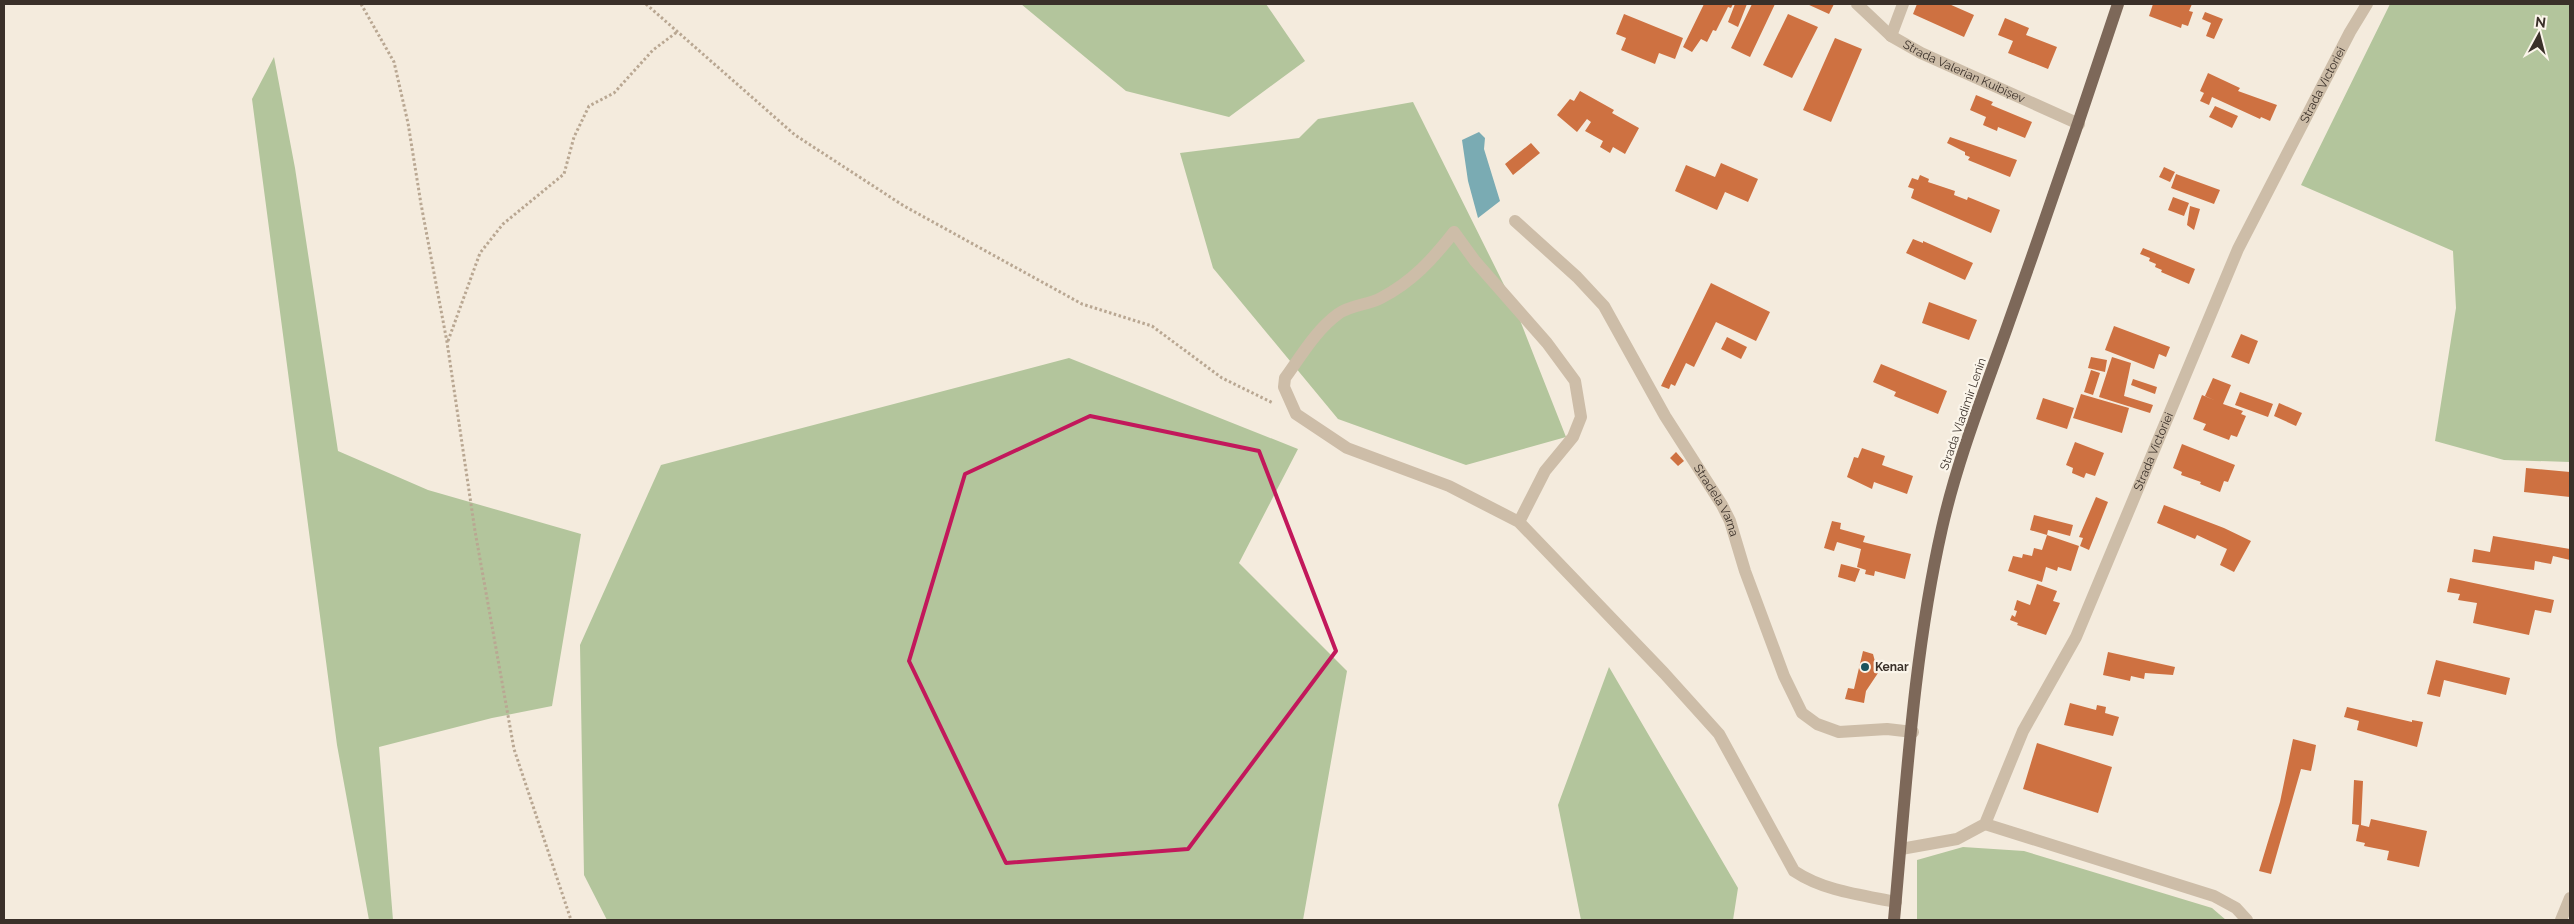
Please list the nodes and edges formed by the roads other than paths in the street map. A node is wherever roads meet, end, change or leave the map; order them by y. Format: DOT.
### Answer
graph roads {
  1 [pos="1857,4"];
  2 [pos="1903,4"];
  3 [pos="2118,4"];
  4 [pos="2368,4"];
  5 [pos="1891,36"];
  6 [pos="2079,124"];
  7 [pos="1515,221"];
  8 [pos="1519,522"];
  9 [pos="1912,732"];
  10 [pos="1985,824"];
  11 [pos="1901,849"];
  12 [pos="2570,898"];
  13 [pos="1896,902"];
  14 [pos="1894,920"];
  15 [pos="2247,920"];
  16 [pos="2561,920"];
  1 -- 5 [label="street, Strada Valerian Kuibîșev"];
  2 -- 5 [label="street"];
  3 -- 6 [label="main road, Strada Vladimir Lenin"];
  4 -- 10 [label="street, Strada Victoriei"];
  5 -- 6 [label="street, Strada Valerian Kuibîșev"];
  6 -- 9 [label="main road, Strada Vladimir Lenin"];
  7 -- 9 [label="street, Stradela Varna"];
  8 -- 8 [label="street"];
  8 -- 13 [label="street"];
  9 -- 11 [label="main road, Strada Vladimir Lenin"];
  10 -- 11 [label="street"];
  10 -- 15 [label="street"];
  11 -- 13 [label="main road, Strada Vladimir Lenin"];
  12 -- 16 [label="street"];
  13 -- 14 [label="main road, Strada Vladimir Lenin"];
}
